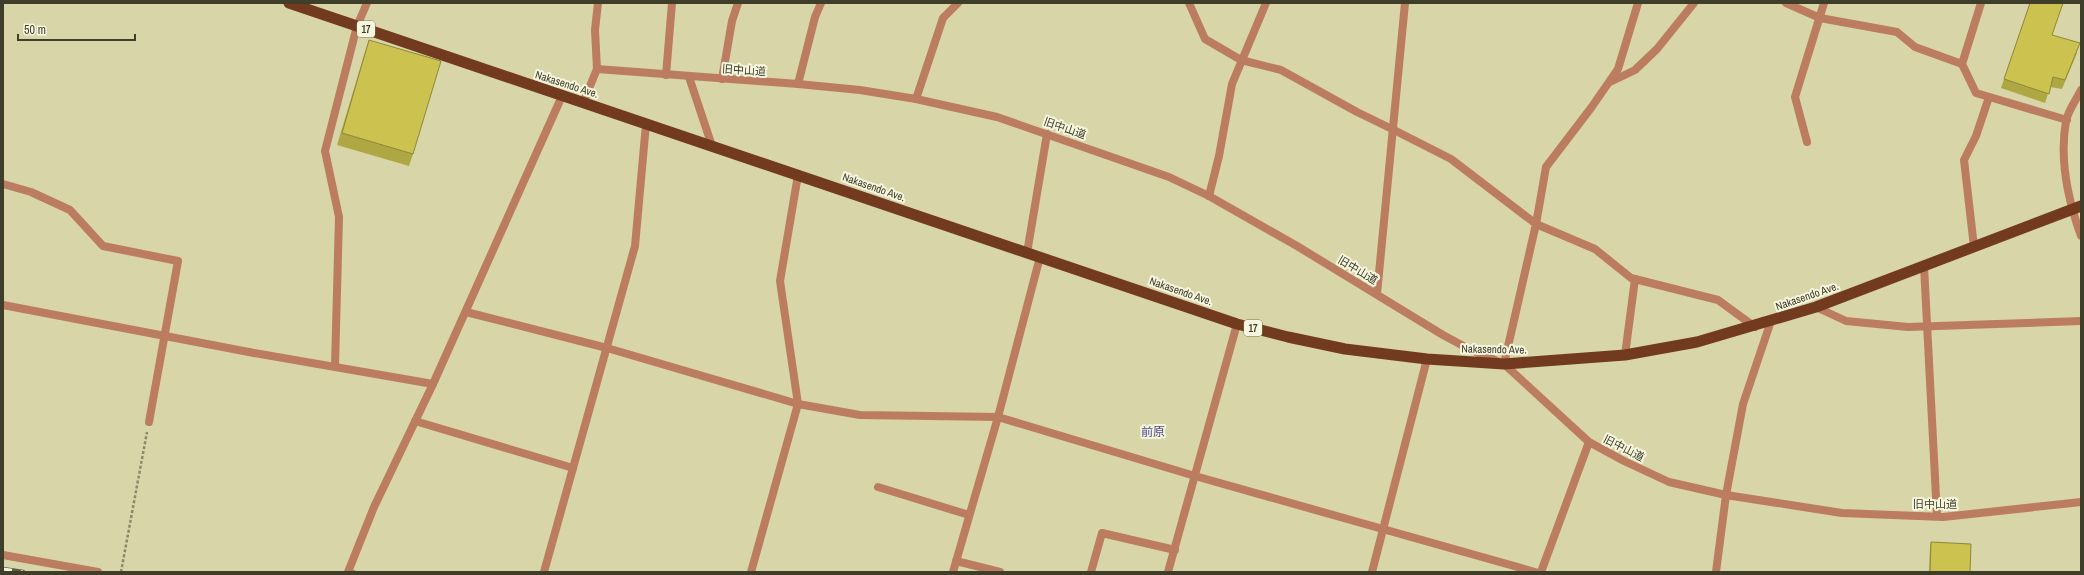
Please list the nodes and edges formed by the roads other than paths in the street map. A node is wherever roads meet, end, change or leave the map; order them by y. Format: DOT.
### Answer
graph roads {
  1 [pos="289,3"];
  2 [pos="367,3"];
  3 [pos="598,3"];
  4 [pos="672,3"];
  5 [pos="738,3"];
  6 [pos="821,3"];
  7 [pos="958,3"];
  8 [pos="1189,3"];
  9 [pos="1266,3"];
  10 [pos="1405,3"];
  11 [pos="1638,3"];
  12 [pos="1694,3"];
  13 [pos="1786,3"];
  14 [pos="1824,3"];
  15 [pos="1981,3"];
  16 [pos="1820,18"];
  17 [pos="357,26"];
  18 [pos="1241,60"];
  19 [pos="1962,64"];
  20 [pos="597,70"];
  21 [pos="666,75"];
  22 [pos="689,77"];
  23 [pos="722,79"];
  24 [pos="1609,82"];
  25 [pos="798,84"];
  26 [pos="2081,90"];
  27 [pos="562,96"];
  28 [pos="1989,97"];
  29 [pos="916,99"];
  30 [pos="583,103"];
  31 [pos="2067,120"];
  32 [pos="646,124"];
  33 [pos="1394,130"];
  34 [pos="1048,134"];
  35 [pos="1807,142"];
  36 [pos="712,146"];
  37 [pos="798,175"];
  38 [pos="3,184"];
  39 [pos="1209,196"];
  40 [pos="2076,208"];
  41 [pos="1536,224"];
  42 [pos="2081,236"];
  43 [pos="1974,247"];
  44 [pos="1027,253"];
  45 [pos="1040,257"];
  46 [pos="1924,266"];
  47 [pos="1635,279"];
  48 [pos="1377,294"];
  49 [pos="3,305"];
  50 [pos="1816,307"];
  51 [pos="466,312"];
  52 [pos="2081,321"];
  53 [pos="1771,322"];
  54 [pos="1237,324"];
  55 [pos="1755,327"];
  56 [pos="1928,327"];
  57 [pos="165,336"];
  58 [pos="607,348"];
  59 [pos="1625,355"];
  60 [pos="1427,359"];
  61 [pos="1504,364"];
  62 [pos="335,366"];
  63 [pos="433,384"];
  64 [pos="798,404"];
  65 [pos="998,417"];
  66 [pos="415,421"];
  67 [pos="149,422"];
  68 [pos="1589,442"];
  69 [pos="573,468"];
  70 [pos="1195,476"];
  71 [pos="878,487"];
  72 [pos="1726,494"];
  73 [pos="2081,502"];
  74 [pos="969,515"];
  75 [pos="1937,516"];
  76 [pos="1383,529"];
  77 [pos="1174,550"];
  78 [pos="3,555"];
  79 [pos="956,561"];
  80 [pos="98,572"];
  81 [pos="348,572"];
  82 [pos="544,572"];
  83 [pos="751,572"];
  84 [pos="953,572"];
  85 [pos="1000,572"];
  86 [pos="1091,572"];
  87 [pos="1168,572"];
  88 [pos="1372,572"];
  89 [pos="1535,572"];
  90 [pos="1542,572"];
  91 [pos="1716,572"];
  1 -- 17 [label="highway, Nakasendo Ave. / 17"];
  2 -- 17 [label="street"];
  3 -- 20 [label="street"];
  4 -- 21 [label="street"];
  5 -- 23 [label="street"];
  6 -- 25 [label="street"];
  7 -- 29 [label="street"];
  8 -- 18 [label="street"];
  9 -- 18 [label="street"];
  10 -- 33 [label="street"];
  11 -- 24 [label="street"];
  12 -- 24 [label="street"];
  13 -- 16 [label="street"];
  14 -- 16 [label="street"];
  15 -- 19 [label="street"];
  16 -- 19 [label="street"];
  16 -- 35 [label="street"];
  17 -- 27 [label="highway, Nakasendo Ave. / 17"];
  17 -- 62 [label="street"];
  18 -- 33 [label="street"];
  18 -- 39 [label="street"];
  19 -- 28 [label="street"];
  20 -- 21 [label="street, 旧中山道"];
  20 -- 30 [label="street"];
  21 -- 22 [label="street, 旧中山道"];
  22 -- 23 [label="street, 旧中山道"];
  22 -- 36 [label="street"];
  23 -- 25 [label="street, 旧中山道"];
  24 -- 41 [label="street"];
  25 -- 29 [label="street, 旧中山道"];
  26 -- 31 [label="street"];
  27 -- 30 [label="highway, Nakasendo Ave. / 17"];
  27 -- 51 [label="street"];
  28 -- 31 [label="street"];
  28 -- 43 [label="street"];
  29 -- 34 [label="street, 旧中山道"];
  30 -- 32 [label="highway, Nakasendo Ave. / 17"];
  31 -- 40 [label="street"];
  32 -- 36 [label="highway, Nakasendo Ave. / 17"];
  32 -- 58 [label="street"];
  33 -- 41 [label="street"];
  33 -- 48 [label="street"];
  34 -- 39 [label="street, 旧中山道"];
  34 -- 44 [label="street"];
  36 -- 37 [label="highway, Nakasendo Ave. / 17"];
  37 -- 44 [label="highway, Nakasendo Ave. / 17"];
  37 -- 64 [label="street"];
  38 -- 57 [label="street"];
  39 -- 48 [label="street, 旧中山道"];
  40 -- 42 [label="street"];
  40 -- 43 [label="highway, Nakasendo Ave. / 17"];
  41 -- 47 [label="street"];
  41 -- 61 [label="street"];
  43 -- 46 [label="highway, Nakasendo Ave. / 17"];
  44 -- 45 [label="highway, Nakasendo Ave. / 17"];
  45 -- 54 [label="highway, Nakasendo Ave. / 17"];
  45 -- 65 [label="street"];
  46 -- 50 [label="highway, Nakasendo Ave. / 17"];
  46 -- 56 [label="street"];
  47 -- 55 [label="street"];
  47 -- 59 [label="street"];
  48 -- 61 [label="street, 旧中山道"];
  49 -- 57 [label="street"];
  50 -- 53 [label="highway, Nakasendo Ave. / 17"];
  50 -- 56 [label="street"];
  51 -- 58 [label="street"];
  51 -- 63 [label="street"];
  52 -- 56 [label="street"];
  53 -- 55 [label="highway, Nakasendo Ave. / 17"];
  53 -- 72 [label="street"];
  54 -- 60 [label="highway, Nakasendo Ave. / 17"];
  54 -- 70 [label="street"];
  55 -- 59 [label="highway, Nakasendo Ave. / 17"];
  56 -- 75 [label="street"];
  57 -- 62 [label="street"];
  57 -- 67 [label="street"];
  58 -- 64 [label="street"];
  58 -- 69 [label="street"];
  59 -- 61 [label="highway, Nakasendo Ave. / 17"];
  60 -- 61 [label="highway, Nakasendo Ave. / 17"];
  60 -- 76 [label="street"];
  61 -- 68 [label="street, 旧中山道"];
  62 -- 63 [label="street"];
  63 -- 66 [label="street"];
  64 -- 65 [label="street"];
  64 -- 83 [label="street"];
  65 -- 70 [label="street"];
  65 -- 74 [label="street"];
  66 -- 69 [label="street"];
  66 -- 81 [label="street"];
  68 -- 72 [label="street, 旧中山道"];
  68 -- 90 [label="street"];
  69 -- 82 [label="street"];
  70 -- 76 [label="street"];
  70 -- 77 [label="street"];
  71 -- 74 [label="street"];
  72 -- 75 [label="street, 旧中山道"];
  72 -- 91 [label="street"];
  73 -- 75 [label="street, 旧中山道"];
  74 -- 79 [label="street"];
  76 -- 88 [label="street"];
  76 -- 89 [label="street"];
  77 -- 86 [label="street"];
  77 -- 87 [label="street"];
  78 -- 80 [label="street"];
  79 -- 84 [label="street"];
  79 -- 85 [label="street"];
}
